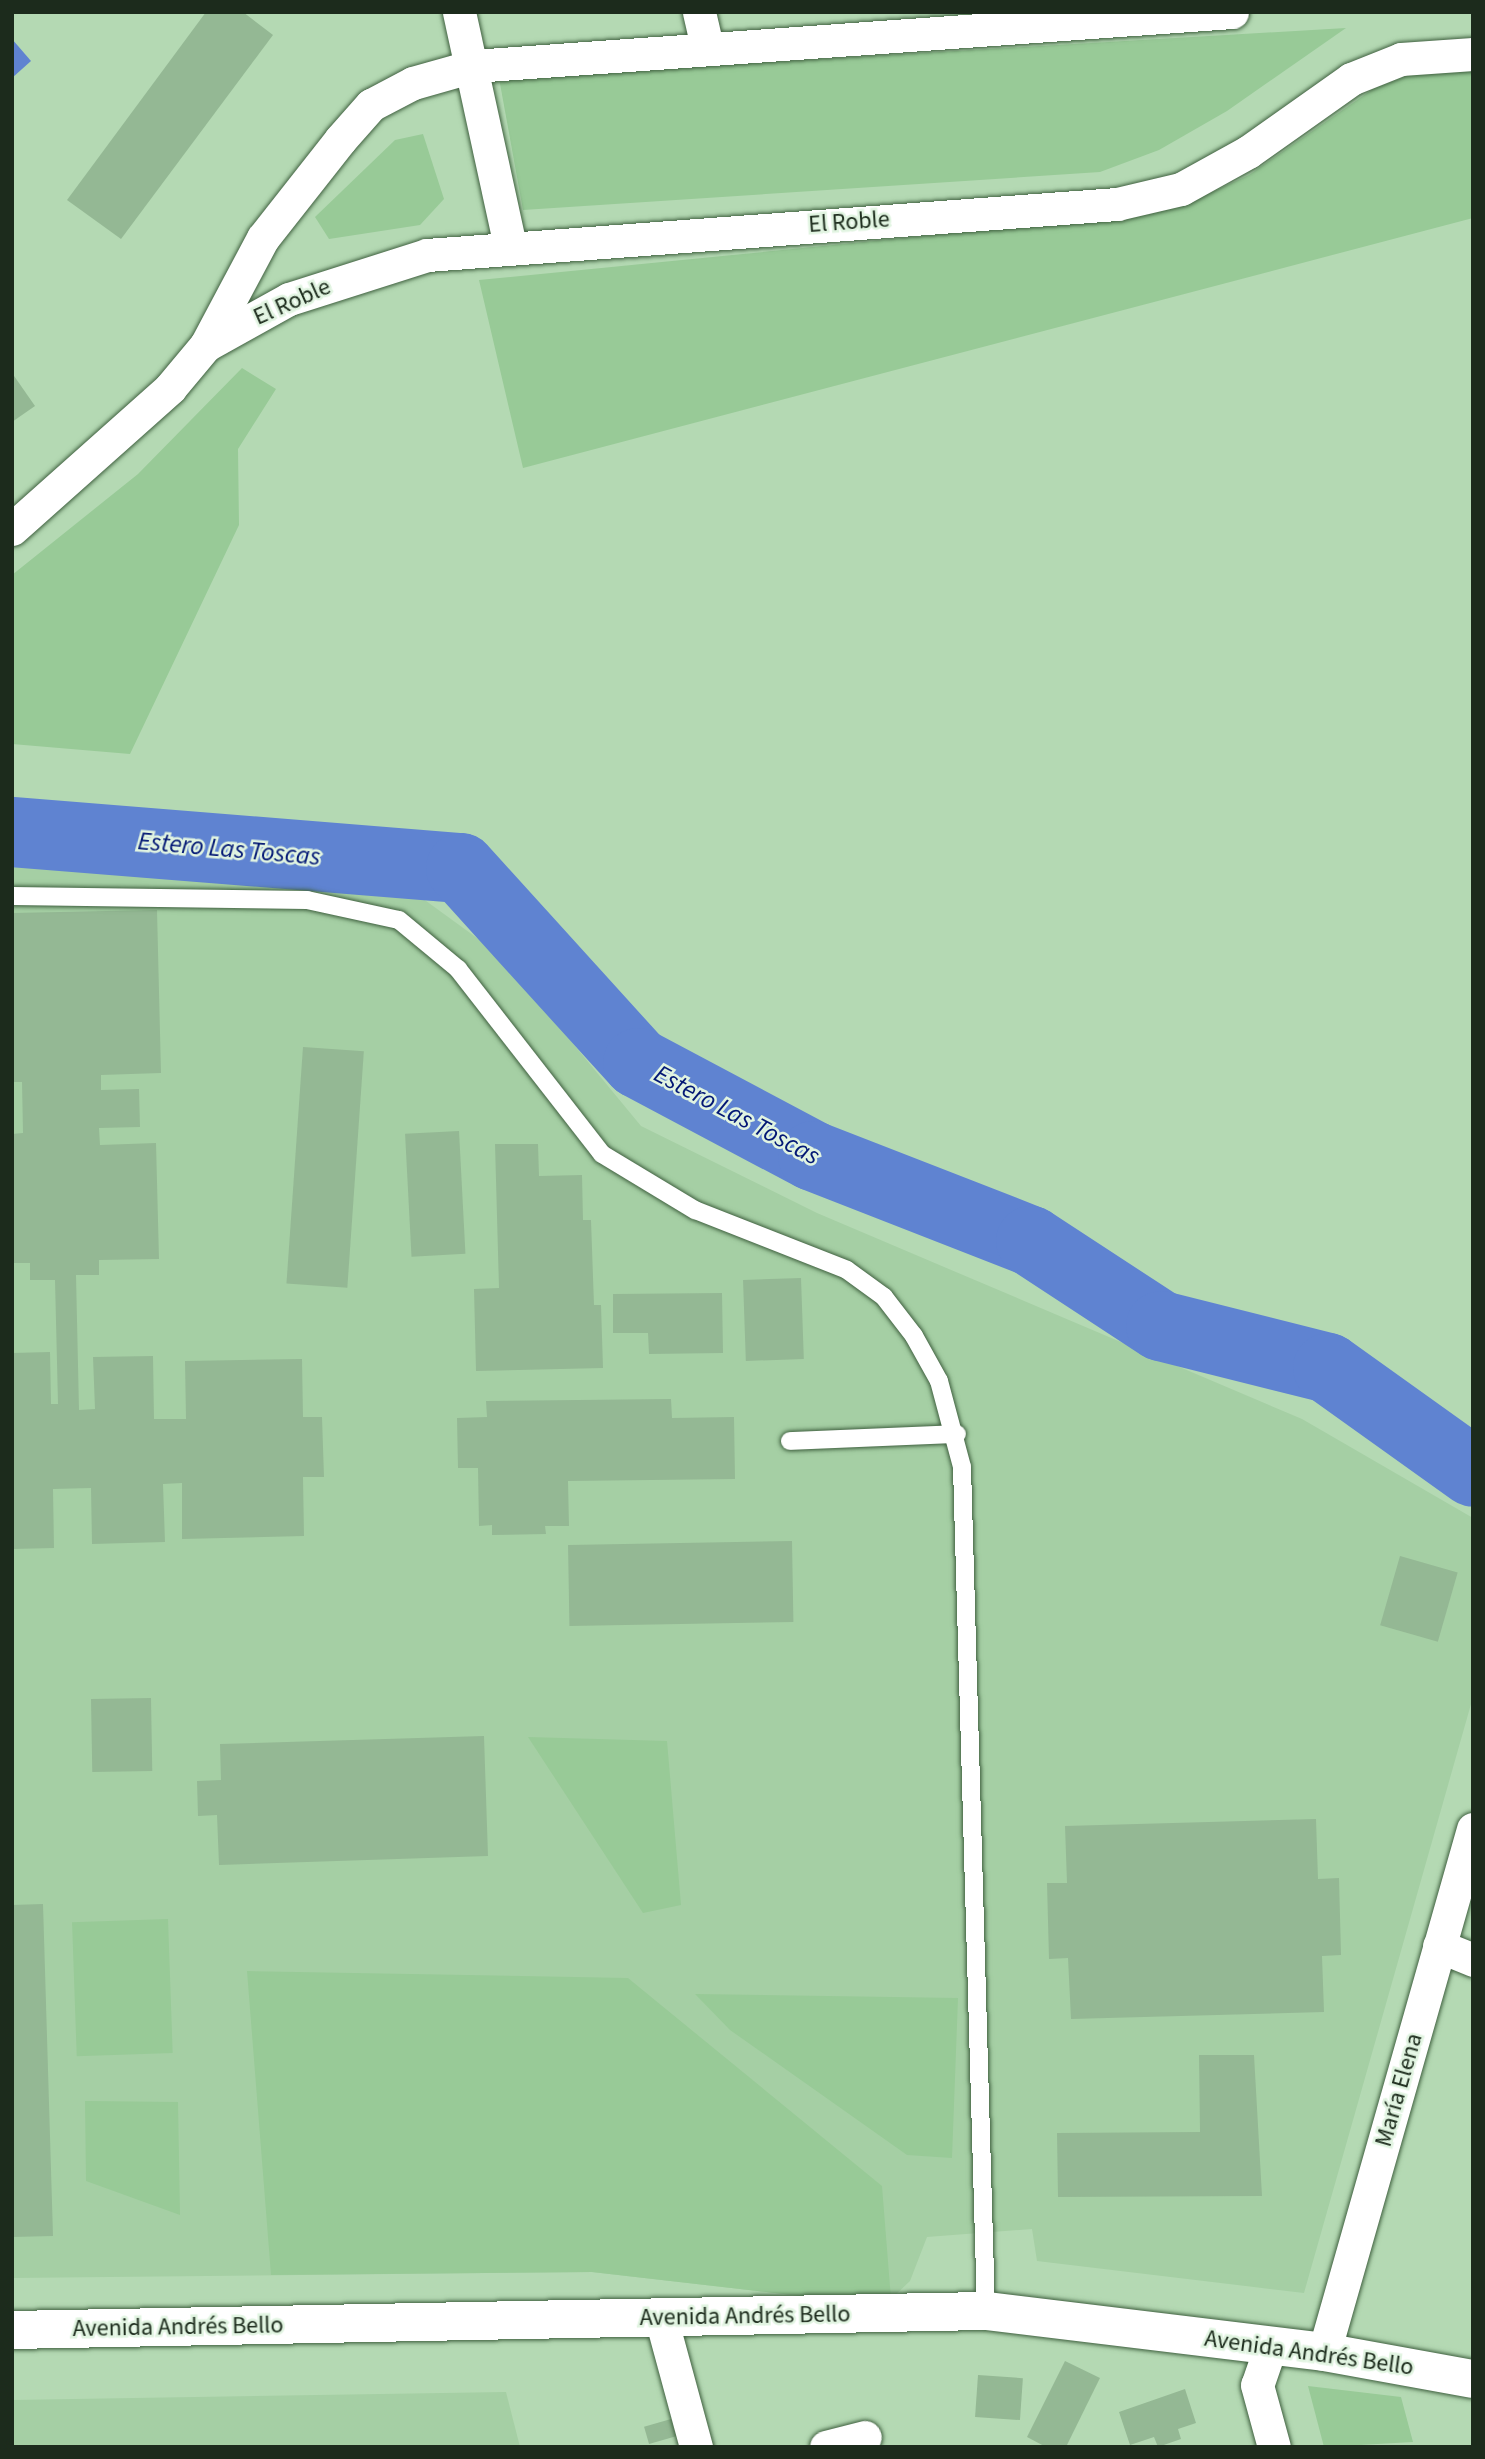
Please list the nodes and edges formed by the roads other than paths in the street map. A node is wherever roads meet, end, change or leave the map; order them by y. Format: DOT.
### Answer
graph roads {
  1 [pos="459,12"];
  2 [pos="699,12"];
  3 [pos="1232,12"];
  4 [pos="1151,15"];
  5 [pos="929,22"];
  6 [pos="707,46"];
  7 [pos="1473,54"];
  8 [pos="473,65"];
  9 [pos="510,246"];
  10 [pos="206,345"];
  11 [pos="12,529"];
  12 [pos="12,896"];
  13 [pos="957,1434"];
  14 [pos="790,1441"];
  15 [pos="1473,1829"];
  16 [pos="1439,1946"];
  17 [pos="1473,1960"];
  18 [pos="986,2311"];
  19 [pos="661,2318"];
  20 [pos="12,2330"];
  21 [pos="1270,2348"];
  22 [pos="1324,2352"];
  23 [pos="1473,2379"];
  24 [pos="865,2437"];
  25 [pos="696,2447"];
  26 [pos="826,2447"];
  27 [pos="1274,2447"];
  1 -- 8 [label="street"];
  2 -- 6 [label="street"];
  3 -- 4 [label="street, El Roble"];
  4 -- 5 [label="street, El Roble"];
  5 -- 6 [label="street, El Roble"];
  6 -- 8 [label="street, El Roble"];
  7 -- 9 [label="street, El Roble"];
  8 -- 9 [label="street"];
  8 -- 10 [label="street, El Roble"];
  9 -- 10 [label="street, El Roble"];
  10 -- 11 [label="street, El Roble"];
  12 -- 13 [label="lane"];
  13 -- 14 [label="lane"];
  13 -- 18 [label="lane"];
  15 -- 16 [label="street, María Elena"];
  16 -- 17 [label="street"];
  16 -- 22 [label="street, María Elena"];
  18 -- 19 [label="main road, Avenida Andrés Bello"];
  18 -- 21 [label="main road, Avenida Andrés Bello"];
  19 -- 20 [label="main road, Avenida Andrés Bello"];
  19 -- 25 [label="street"];
  21 -- 22 [label="main road, Avenida Andrés Bello"];
  21 -- 27 [label="street"];
  22 -- 23 [label="main road, Avenida Andrés Bello"];
  24 -- 26 [label="street"];
}
